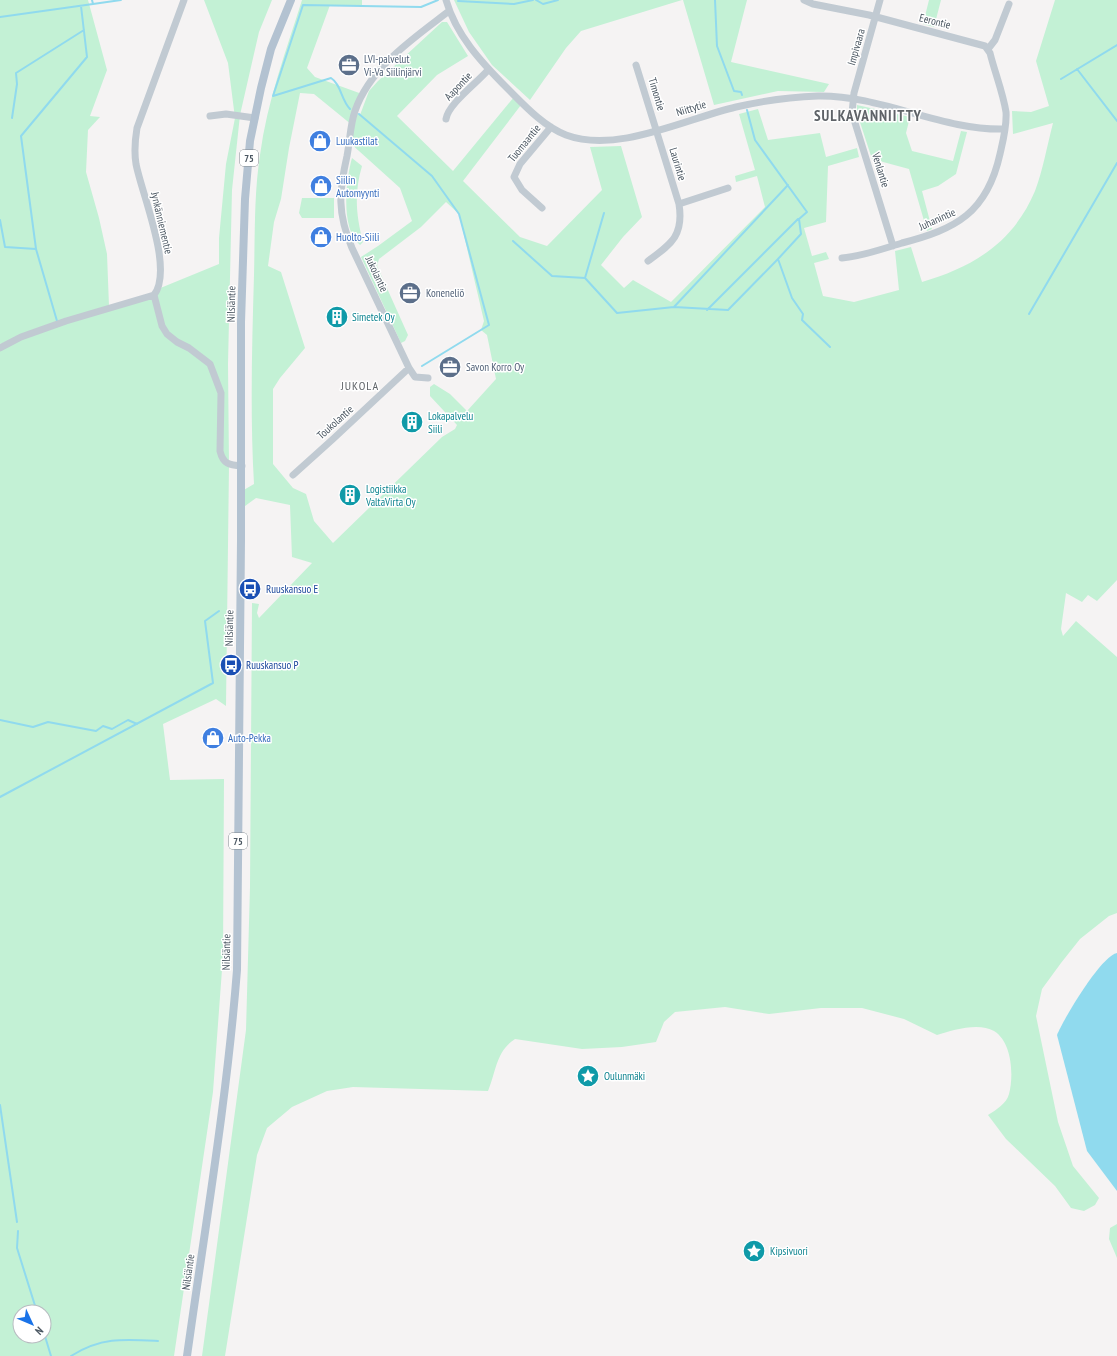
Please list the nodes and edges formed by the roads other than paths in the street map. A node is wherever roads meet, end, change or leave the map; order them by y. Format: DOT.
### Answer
graph roads {
  1 [pos="184,0"];
  2 [pos="291,0"];
  3 [pos="446,0"];
  4 [pos="804,0"];
  5 [pos="880,0"];
  6 [pos="1009,4"];
  7 [pos="449,11"];
  8 [pos="876,17"];
  9 [pos="988,49"];
  10 [pos="636,65"];
  11 [pos="488,70"];
  12 [pos="853,100"];
  13 [pos="210,116"];
  14 [pos="255,118"];
  15 [pos="446,119"];
  16 [pos="551,127"];
  17 [pos="1005,129"];
  18 [pos="656,130"];
  19 [pos="728,188"];
  20 [pos="679,204"];
  21 [pos="542,208"];
  22 [pos="892,246"];
  23 [pos="842,258"];
  24 [pos="648,261"];
  25 [pos="154,295"];
  26 [pos="0,348"];
  27 [pos="409,368"];
  28 [pos="428,378"];
  29 [pos="242,466"];
  30 [pos="292,475"];
  31 [pos="187,1356"];
  1 -- 25 [label="street, Jynkänniementie"];
  2 -- 14 [label="main road, Nilsiäntie / 75"];
  3 -- 7 [label="street, Niittytie"];
  4 -- 8 [label="street, Eerontie"];
  5 -- 8 [label="street, Impivaara"];
  6 -- 9 [label="street"];
  7 -- 11 [label="street, Niittytie"];
  7 -- 27 [label="street, Jukolantie"];
  8 -- 9 [label="street, Eerontie"];
  8 -- 12 [label="street, Impivaara"];
  9 -- 17 [label="street"];
  10 -- 18 [label="street, Timontie"];
  11 -- 15 [label="street, Aapontie"];
  11 -- 16 [label="street, Niittytie"];
  12 -- 17 [label="street, Niittytie"];
  12 -- 18 [label="street, Niittytie"];
  12 -- 22 [label="street, Venlantie"];
  13 -- 14 [label="street"];
  14 -- 29 [label="main road, Nilsiäntie / 75"];
  16 -- 18 [label="street, Niittytie"];
  16 -- 21 [label="street, Tuomaantie"];
  17 -- 22 [label="street, Juhanintie"];
  18 -- 20 [label="street, Laurintie"];
  19 -- 20 [label="street"];
  20 -- 24 [label="street, Laurintie"];
  22 -- 23 [label="street, Juhanintie"];
  25 -- 26 [label="street"];
  25 -- 29 [label="street"];
  27 -- 28 [label="street, Jukolantie"];
  27 -- 30 [label="street, Toukolantie"];
  29 -- 31 [label="main road, Nilsiäntie / 75"];
}
